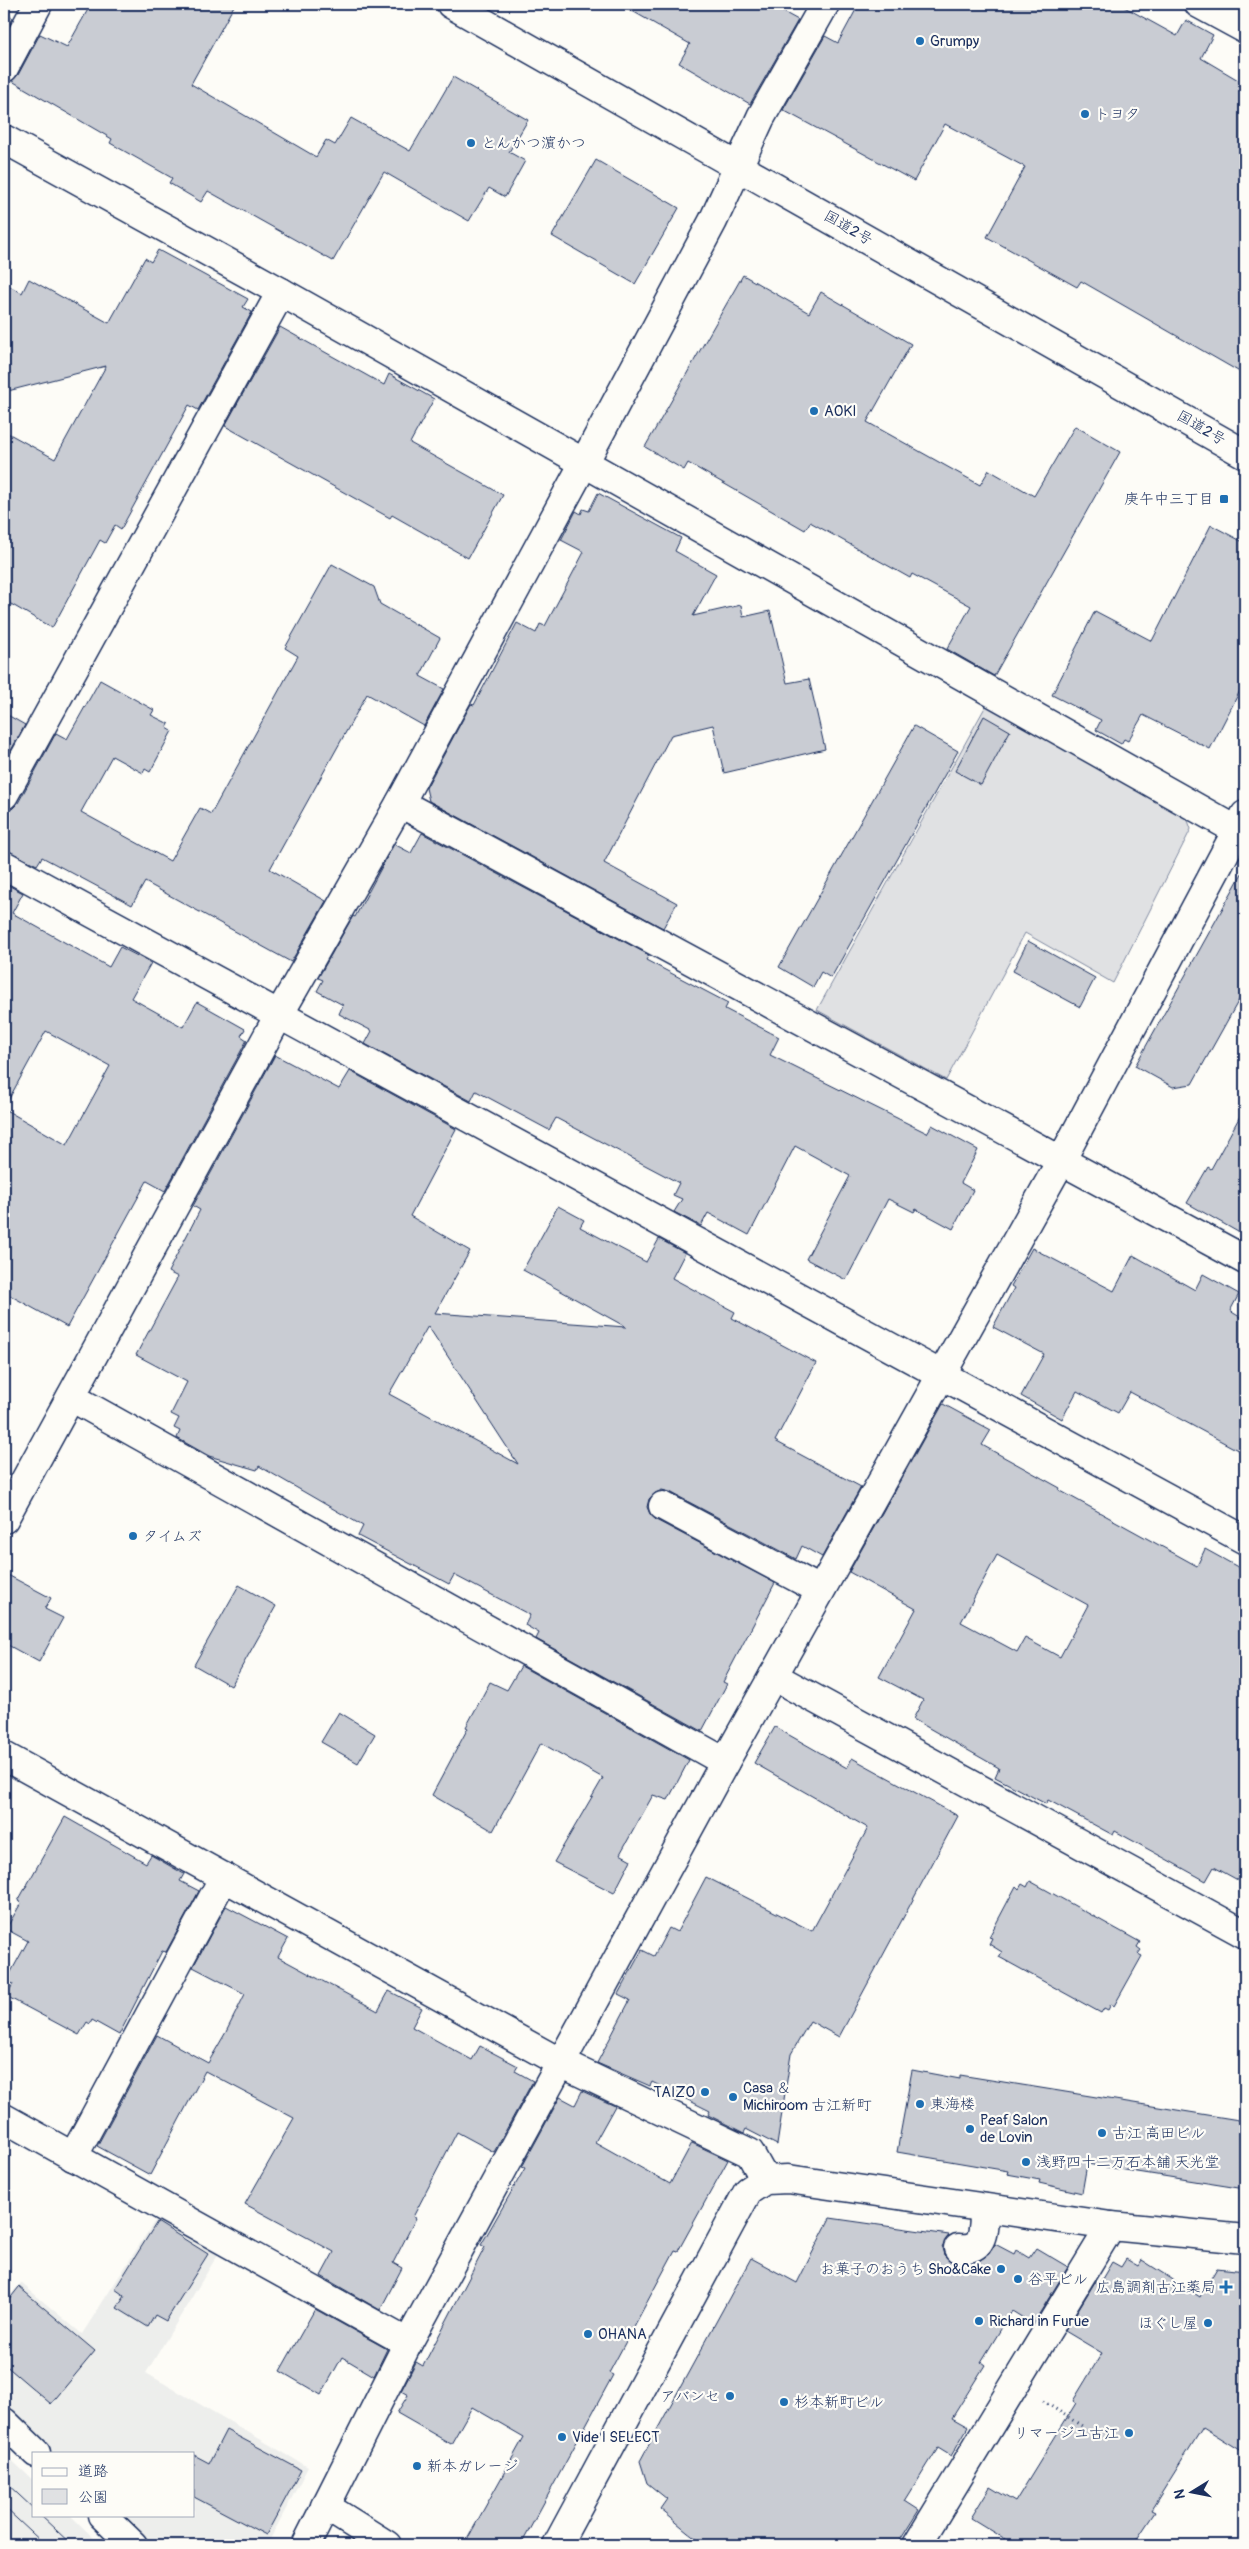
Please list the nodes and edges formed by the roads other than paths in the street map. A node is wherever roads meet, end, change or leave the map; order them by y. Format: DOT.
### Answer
graph roads {
  1 [pos="38,4"];
  2 [pos="451,4"];
  3 [pos="825,4"];
  4 [pos="1199,4"];
  5 [pos="1245,29"];
  6 [pos="4,68"];
  7 [pos="4,139"];
  8 [pos="738,166"];
  9 [pos="281,292"];
  10 [pos="1245,454"];
  11 [pos="584,463"];
  12 [pos="4,795"];
  13 [pos="400,803"];
  14 [pos="1243,827"];
  15 [pos="4,865"];
  16 [pos="280,1013"];
  17 [pos="1060,1161"];
  18 [pos="1245,1260"];
  19 [pos="940,1374"];
  20 [pos="71,1397"];
  21 [pos="663,1506"];
  22 [pos="4,1519"];
  23 [pos="1245,1540"];
  24 [pos="820,1590"];
  25 [pos="773,1676"];
  26 [pos="4,1756"];
  27 [pos="725,1762"];
  28 [pos="224,1877"];
  29 [pos="1245,1934"];
  30 [pos="561,2063"];
  31 [pos="4,2118"];
  32 [pos="73,2157"];
  33 [pos="765,2180"];
  34 [pos="985,2208"];
  35 [pos="1111,2226"];
  36 [pos="1245,2239"];
  37 [pos="958,2248"];
  38 [pos="408,2343"];
  39 [pos="4,2422"];
  40 [pos="35,2452"];
  41 [pos="326,2506"];
  42 [pos="103,2516"];
  43 [pos="133,2545"];
  44 [pos="306,2545"];
  45 [pos="387,2545"];
  46 [pos="556,2545"];
  47 [pos="917,2545"];
  1 -- 6 [label="main road"];
  2 -- 8 [label="main road, 国道2号"];
  3 -- 8 [label="main road"];
  4 -- 5 [label="main road"];
  7 -- 9 [label="main road"];
  8 -- 10 [label="main road, 国道2号"];
  8 -- 11 [label="main road"];
  9 -- 11 [label="main road"];
  9 -- 12 [label="main road"];
  11 -- 13 [label="main road"];
  11 -- 14 [label="main road"];
  13 -- 16 [label="main road"];
  13 -- 17 [label="main road"];
  14 -- 17 [label="main road"];
  15 -- 16 [label="main road"];
  16 -- 19 [label="main road"];
  16 -- 20 [label="main road"];
  17 -- 18 [label="main road"];
  17 -- 19 [label="main road"];
  19 -- 23 [label="main road"];
  19 -- 24 [label="main road"];
  20 -- 22 [label="main road"];
  20 -- 27 [label="main road"];
  21 -- 24 [label="main road"];
  24 -- 25 [label="main road"];
  25 -- 27 [label="main road"];
  25 -- 29 [label="main road"];
  26 -- 28 [label="main road"];
  27 -- 30 [label="main road"];
  28 -- 30 [label="main road"];
  28 -- 32 [label="main road"];
  30 -- 33 [label="main road"];
  30 -- 38 [label="main road"];
  31 -- 32 [label="main road"];
  32 -- 38 [label="main road"];
  33 -- 34 [label="main road"];
  33 -- 46 [label="main road"];
  34 -- 35 [label="main road"];
  34 -- 37 [label="main road"];
  35 -- 36 [label="main road"];
  35 -- 47 [label="main road"];
  38 -- 41 [label="main road"];
  39 -- 40 [label="main road"];
  41 -- 44 [label="main road"];
  41 -- 45 [label="main road"];
  42 -- 43 [label="main road"];
}
